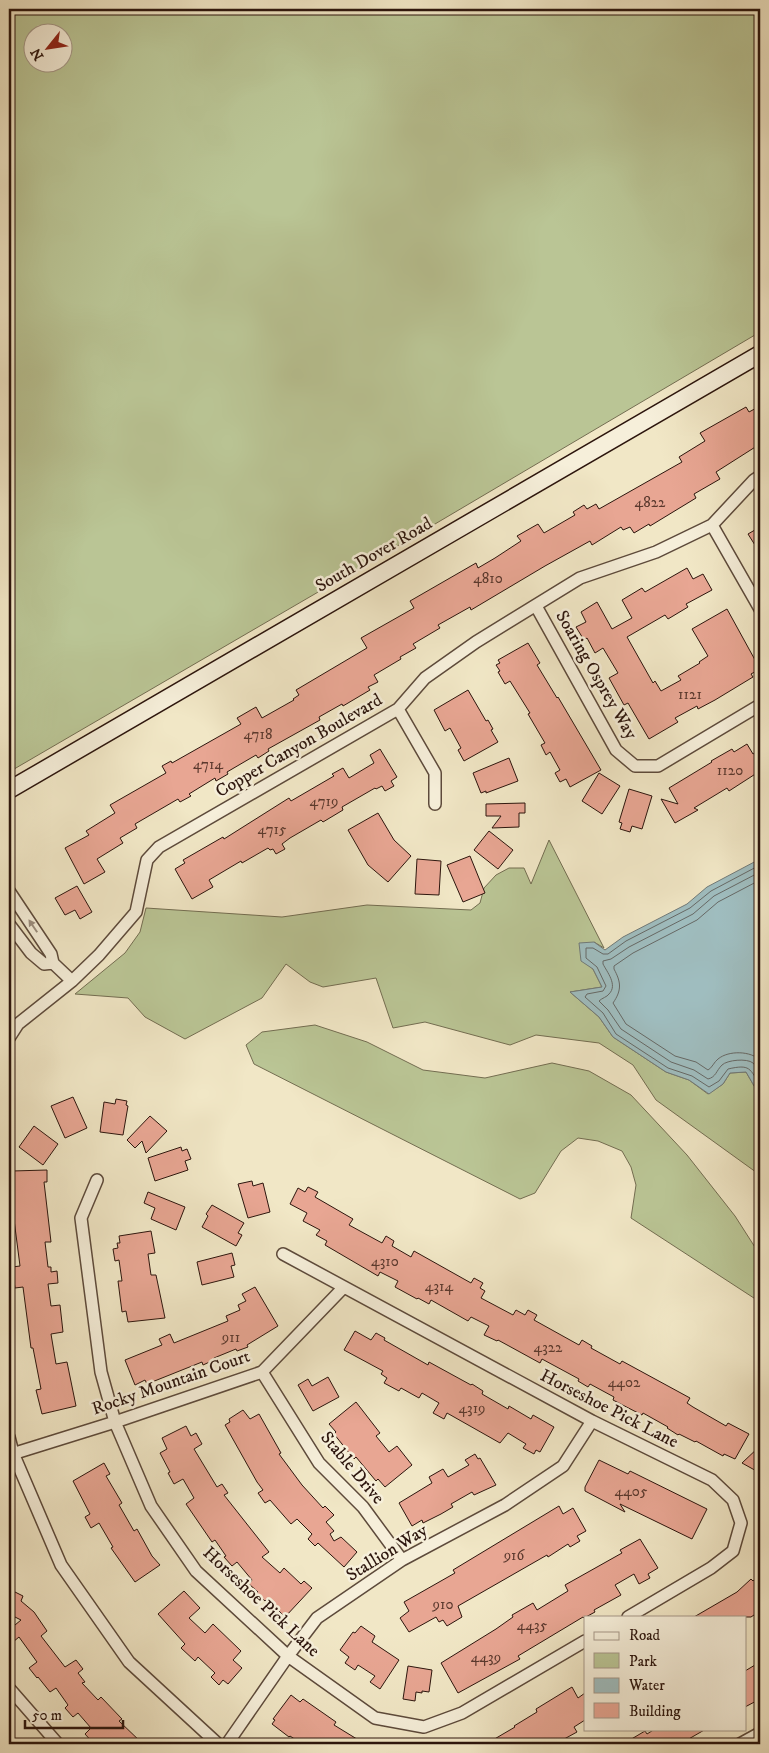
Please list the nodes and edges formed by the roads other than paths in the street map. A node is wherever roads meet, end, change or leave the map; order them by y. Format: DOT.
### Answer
graph roads {
  1 [pos="760,354"];
  2 [pos="760,476"];
  3 [pos="712,525"];
  4 [pos="536,606"];
  5 [pos="760,609"];
  6 [pos="760,705"];
  7 [pos="398,709"];
  8 [pos="9,790"];
  9 [pos="435,804"];
  10 [pos="9,891"];
  11 [pos="9,924"];
  12 [pos="53,963"];
  13 [pos="72,981"];
  14 [pos="9,1038"];
  15 [pos="97,1180"];
  16 [pos="283,1254"];
  17 [pos="343,1288"];
  18 [pos="262,1372"];
  19 [pos="115,1422"];
  20 [pos="592,1422"];
  21 [pos="9,1437"];
  22 [pos="11,1454"];
  23 [pos="402,1560"];
  24 [pos="630,1616"];
  25 [pos="584,1642"];
  26 [pos="288,1656"];
  27 [pos="9,1688"];
  28 [pos="760,1732"];
  29 [pos="58,1744"];
  30 [pos="218,1744"];
  31 [pos="227,1744"];
  32 [pos="740,1744"];
  1 -- 8 [label="street, South Dover Road"];
  2 -- 3 [label="street, Copper Canyon Boulevard"];
  3 -- 4 [label="street, Copper Canyon Boulevard"];
  3 -- 5 [label="street"];
  4 -- 6 [label="street, Soaring Osprey Way"];
  4 -- 7 [label="street, Copper Canyon Boulevard"];
  7 -- 9 [label="street"];
  7 -- 13 [label="street, Copper Canyon Boulevard"];
  12 -- 10 [label="street, one-way"];
  11 -- 12 [label="street"];
  12 -- 13 [label="street"];
  13 -- 14 [label="street, Copper Canyon Boulevard"];
  15 -- 19 [label="street, Horseshoe Pick Lane"];
  16 -- 17 [label="street, Horseshoe Pick Lane"];
  17 -- 18 [label="street, Rocky Mountain Court"];
  17 -- 20 [label="street, Horseshoe Pick Lane"];
  18 -- 19 [label="street, Rocky Mountain Court"];
  18 -- 23 [label="street, Stable Drive"];
  19 -- 22 [label="street, Rocky Mountain Court"];
  19 -- 26 [label="street, Horseshoe Pick Lane"];
  20 -- 23 [label="street, Stallion Way"];
  20 -- 24 [label="street, Horseshoe Pick Lane"];
  21 -- 22 [label="street"];
  22 -- 30 [label="street"];
  23 -- 26 [label="street, Stallion Way"];
  25 -- 26 [label="street, Horseshoe Pick Lane"];
  26 -- 31 [label="street, Stallion Way"];
  27 -- 29 [label="street"];
  28 -- 32 [label="street"];
}
